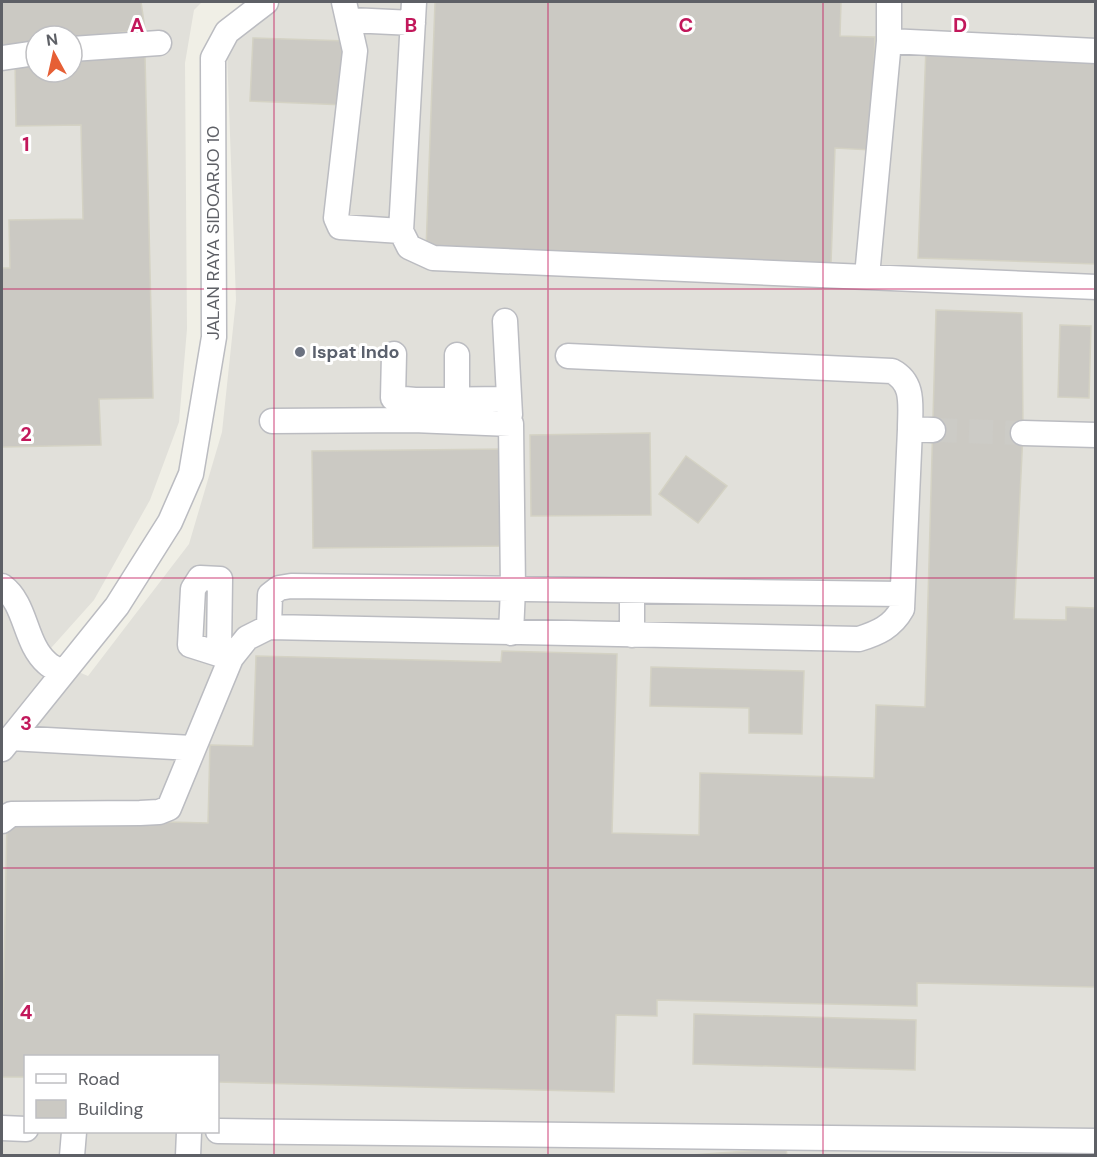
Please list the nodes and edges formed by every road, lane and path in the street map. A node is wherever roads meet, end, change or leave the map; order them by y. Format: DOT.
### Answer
graph roads {
  1 [pos="266,2"];
  2 [pos="889,2"];
  3 [pos="347,11"];
  4 [pos="414,12"];
  5 [pos="889,41"];
  6 [pos="159,43"];
  7 [pos="84,48"];
  8 [pos="1095,51"];
  9 [pos="24,55"];
  10 [pos="2,58"];
  11 [pos="401,231"];
  12 [pos="867,276"];
  13 [pos="1095,287"];
  14 [pos="505,321"];
  15 [pos="394,354"];
  16 [pos="457,355"];
  17 [pos="568,356"];
  18 [pos="508,399"];
  19 [pos="457,400"];
  20 [pos="414,410"];
  21 [pos="272,421"];
  22 [pos="511,424"];
  23 [pos="1023,433"];
  24 [pos="1095,435"];
  25 [pos="2,586"];
  26 [pos="513,589"];
  27 [pos="632,591"];
  28 [pos="902,594"];
  29 [pos="270,627"];
  30 [pos="511,633"];
  31 [pos="632,635"];
  32 [pos="63,673"];
  33 [pos="6,744"];
  34 [pos="192,748"];
  35 [pos="2,821"];
  36 [pos="2,1128"];
  37 [pos="24,1129"];
  38 [pos="219,1131"];
  39 [pos="74,1133"];
  40 [pos="189,1133"];
  41 [pos="1095,1141"];
  42 [pos="72,1155"];
  43 [pos="188,1155"];
  1 -- 32 [label="street, JALAN RAYA SIDOARJO 10"];
  2 -- 5 [label="street"];
  3 -- 4 [label="street"];
  3 -- 11 [label="street"];
  4 -- 11 [label="street"];
  5 -- 8 [label="street"];
  5 -- 12 [label="street"];
  6 -- 7 [label="street"];
  9 -- 10 [label="street"];
  11 -- 12 [label="street"];
  12 -- 13 [label="street"];
  14 -- 18 [label="street"];
  15 -- 20 [label="street"];
  16 -- 19 [label="street"];
  17 -- 28 [label="street"];
  18 -- 19 [label="street"];
  18 -- 22 [label="street"];
  19 -- 20 [label="street"];
  20 -- 21 [label="street"];
  20 -- 22 [label="street"];
  22 -- 26 [label="street"];
  23 -- 24 [label="street"];
  25 -- 32 [label="street"];
  26 -- 27 [label="street"];
  26 -- 29 [label="street"];
  26 -- 30 [label="street"];
  27 -- 28 [label="street"];
  27 -- 31 [label="street"];
  28 -- 31 [label="street"];
  29 -- 30 [label="street"];
  29 -- 34 [label="street"];
  30 -- 31 [label="street"];
  32 -- 33 [label="street, JALAN RAYA SIDOARJO 10"];
  33 -- 34 [label="street"];
  34 -- 35 [label="street"];
  36 -- 37 [label="street"];
  38 -- 41 [label="street"];
  39 -- 42 [label="street"];
  40 -- 43 [label="street"];
}
